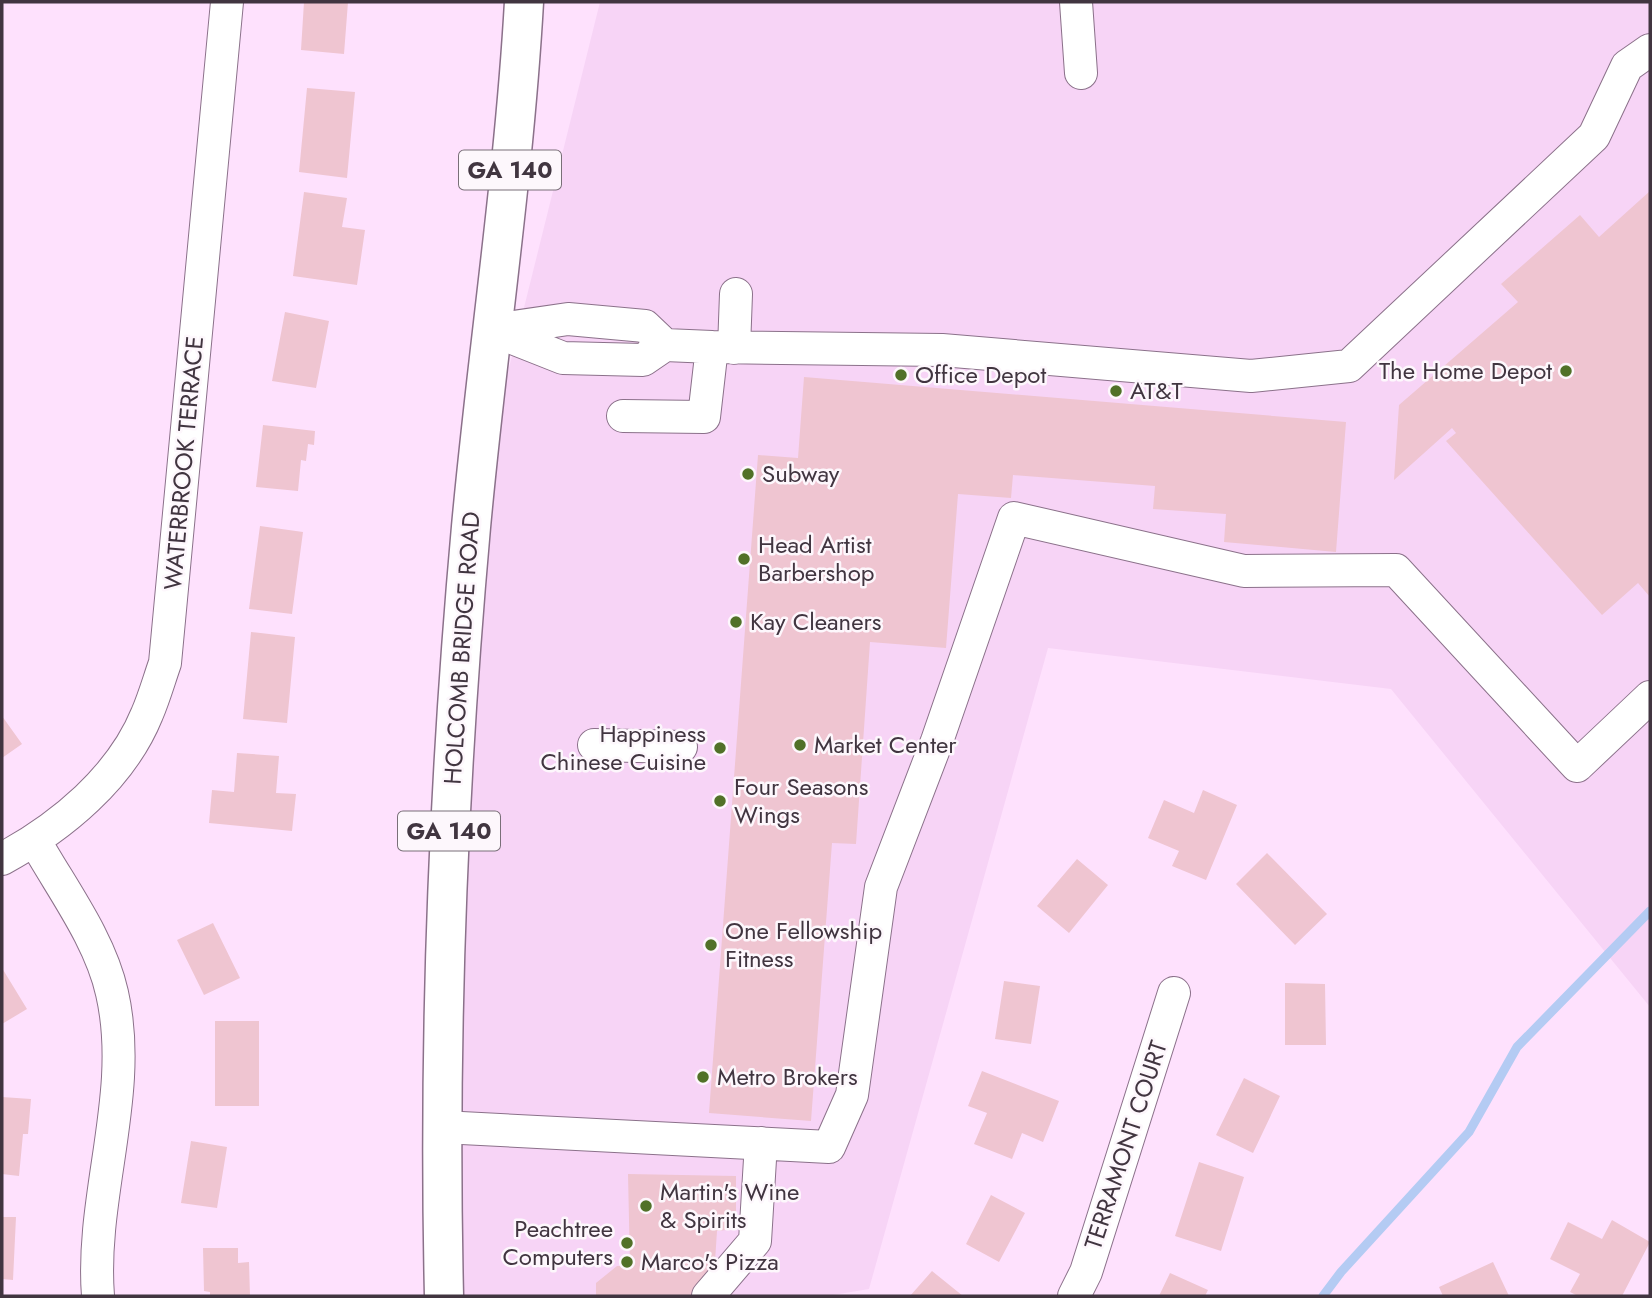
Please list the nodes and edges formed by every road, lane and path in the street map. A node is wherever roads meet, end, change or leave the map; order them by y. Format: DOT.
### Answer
graph roads {
  1 [pos="227,2"];
  2 [pos="1076,2"];
  3 [pos="525,4"];
  4 [pos="1650,50"];
  5 [pos="1081,73"];
  6 [pos="736,294"];
  7 [pos="492,330"];
  8 [pos="723,348"];
  9 [pos="623,416"];
  10 [pos="1650,697"];
  11 [pos="594,745"];
  12 [pos="681,747"];
  13 [pos="35,841"];
  14 [pos="2,859"];
  15 [pos="1174,993"];
  16 [pos="442,1127"];
  17 [pos="761,1143"];
  18 [pos="98,1296"];
  19 [pos="444,1296"];
  20 [pos="708,1296"];
  21 [pos="1074,1296"];
  1 -- 13 [label="street, WATERBROOK TERRACE"];
  2 -- 5 [label="street"];
  3 -- 7 [label="main road, HOLCOMB BRIDGE ROAD / GA 140"];
  4 -- 8 [label="street"];
  6 -- 8 [label="street"];
  7 -- 8 [label="street"];
  7 -- 16 [label="main road, HOLCOMB BRIDGE ROAD / GA 140"];
  8 -- 9 [label="street"];
  10 -- 17 [label="street"];
  11 -- 12 [label="street"];
  13 -- 14 [label="street, WATERBROOK TERRACE"];
  13 -- 18 [label="street"];
  15 -- 21 [label="street, TERRAMONT COURT"];
  16 -- 17 [label="street"];
  16 -- 19 [label="main road, HOLCOMB BRIDGE ROAD / GA 140"];
  17 -- 20 [label="street"];
}
